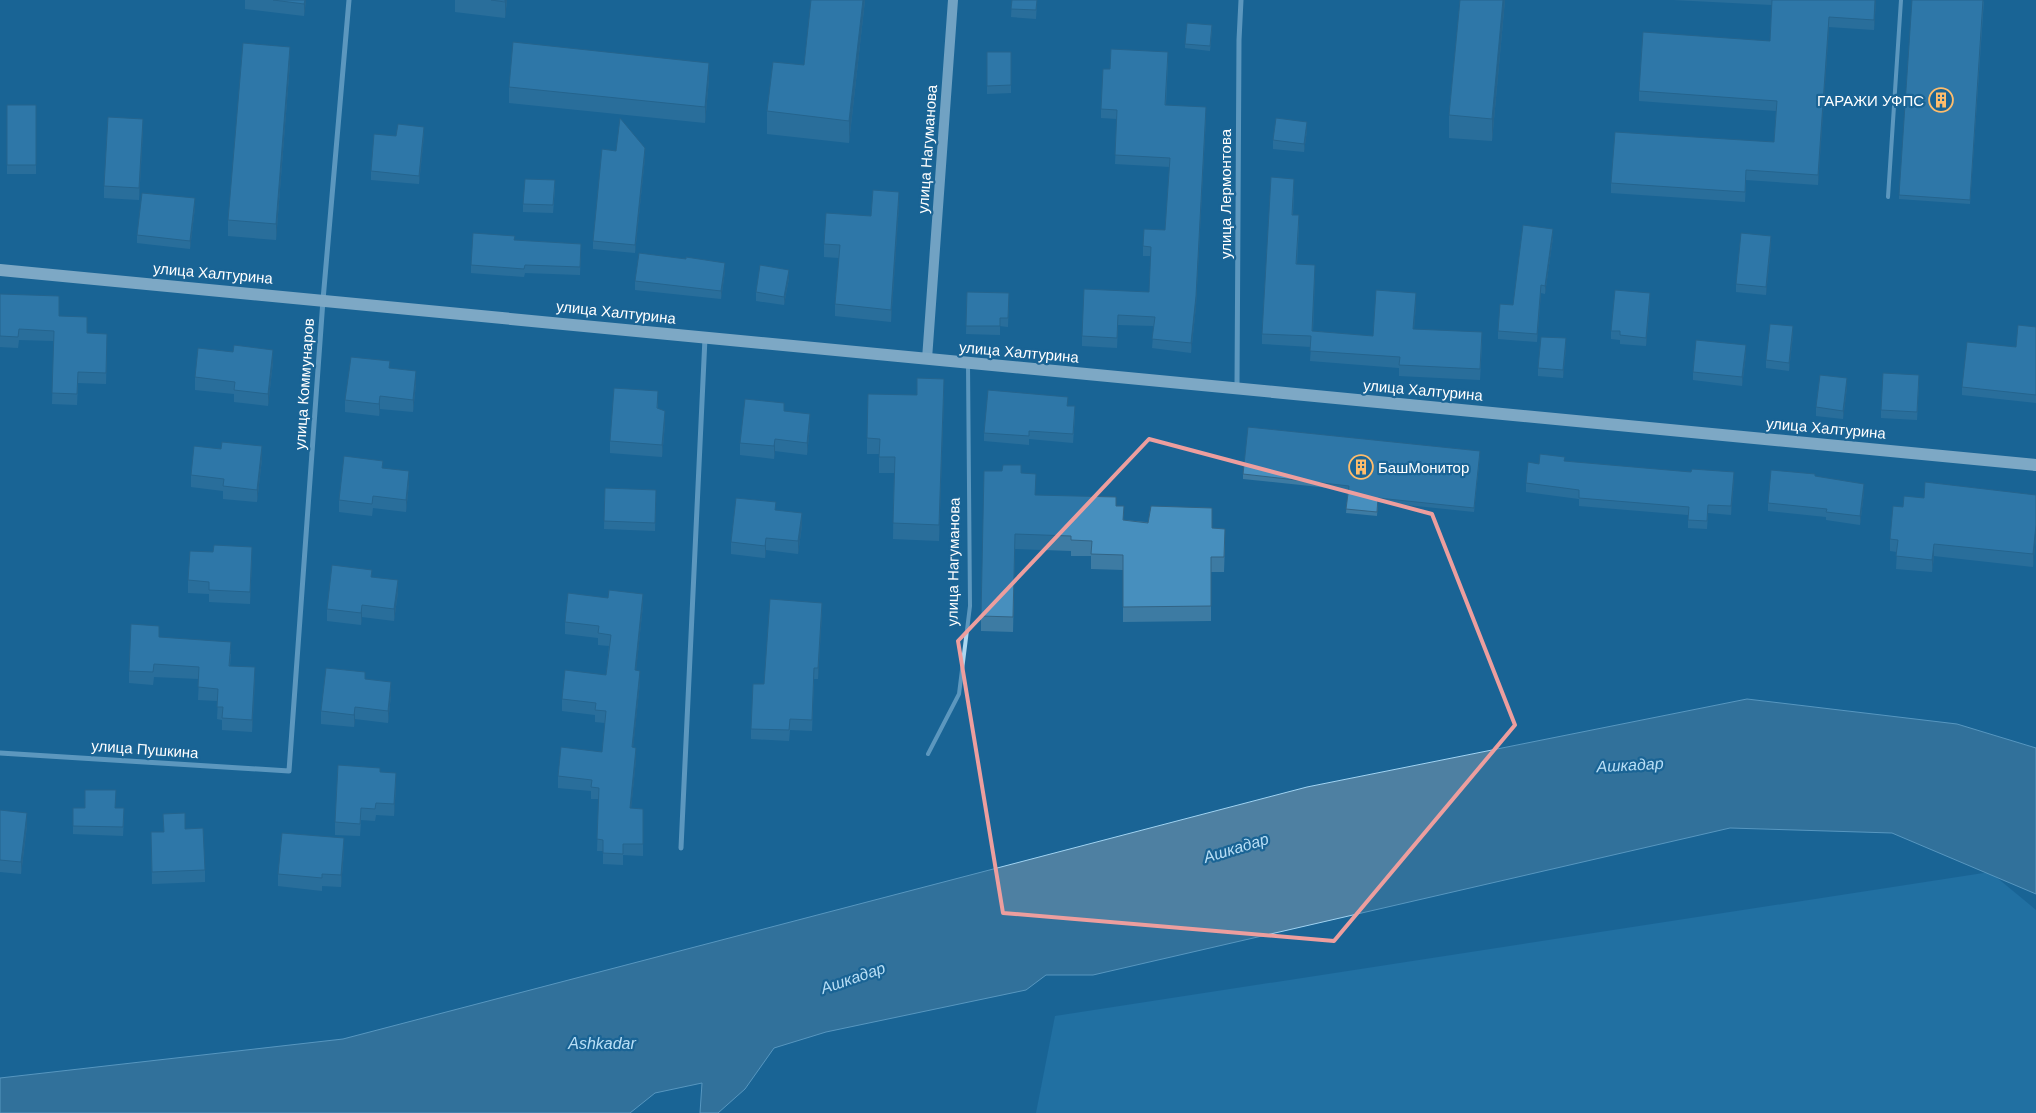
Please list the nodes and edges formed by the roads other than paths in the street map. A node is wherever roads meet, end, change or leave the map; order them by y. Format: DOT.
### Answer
graph roads {
  1 [pos="349,0"];
  2 [pos="953,0"];
  3 [pos="1241,0"];
  4 [pos="1901,0"];
  5 [pos="1888,197"];
  6 [pos="0,270"];
  7 [pos="323,300"];
  8 [pos="705,337"];
  9 [pos="927,359"];
  10 [pos="968,363"];
  11 [pos="1237,389"];
  12 [pos="2036,465"];
  13 [pos="0,752"];
  14 [pos="928,754"];
  15 [pos="289,771"];
  16 [pos="680,848"];
  1 -- 7 [label="street, улица Коммунаров"];
  2 -- 9 [label="main road, улица Нагуманова"];
  3 -- 11 [label="street, улица Лермонтова"];
  4 -- 5 [label="lane"];
  6 -- 7 [label="main road, улица Халтурина"];
  7 -- 8 [label="main road, улица Халтурина"];
  7 -- 15 [label="street, улица Коммунаров"];
  8 -- 9 [label="main road, улица Халтурина"];
  8 -- 16 [label="street"];
  9 -- 10 [label="main road, улица Халтурина"];
  10 -- 11 [label="main road, улица Халтурина"];
  10 -- 14 [label="lane, улица Нагуманова"];
  11 -- 12 [label="main road, улица Халтурина"];
  13 -- 15 [label="street, улица Пушкина"];
}
